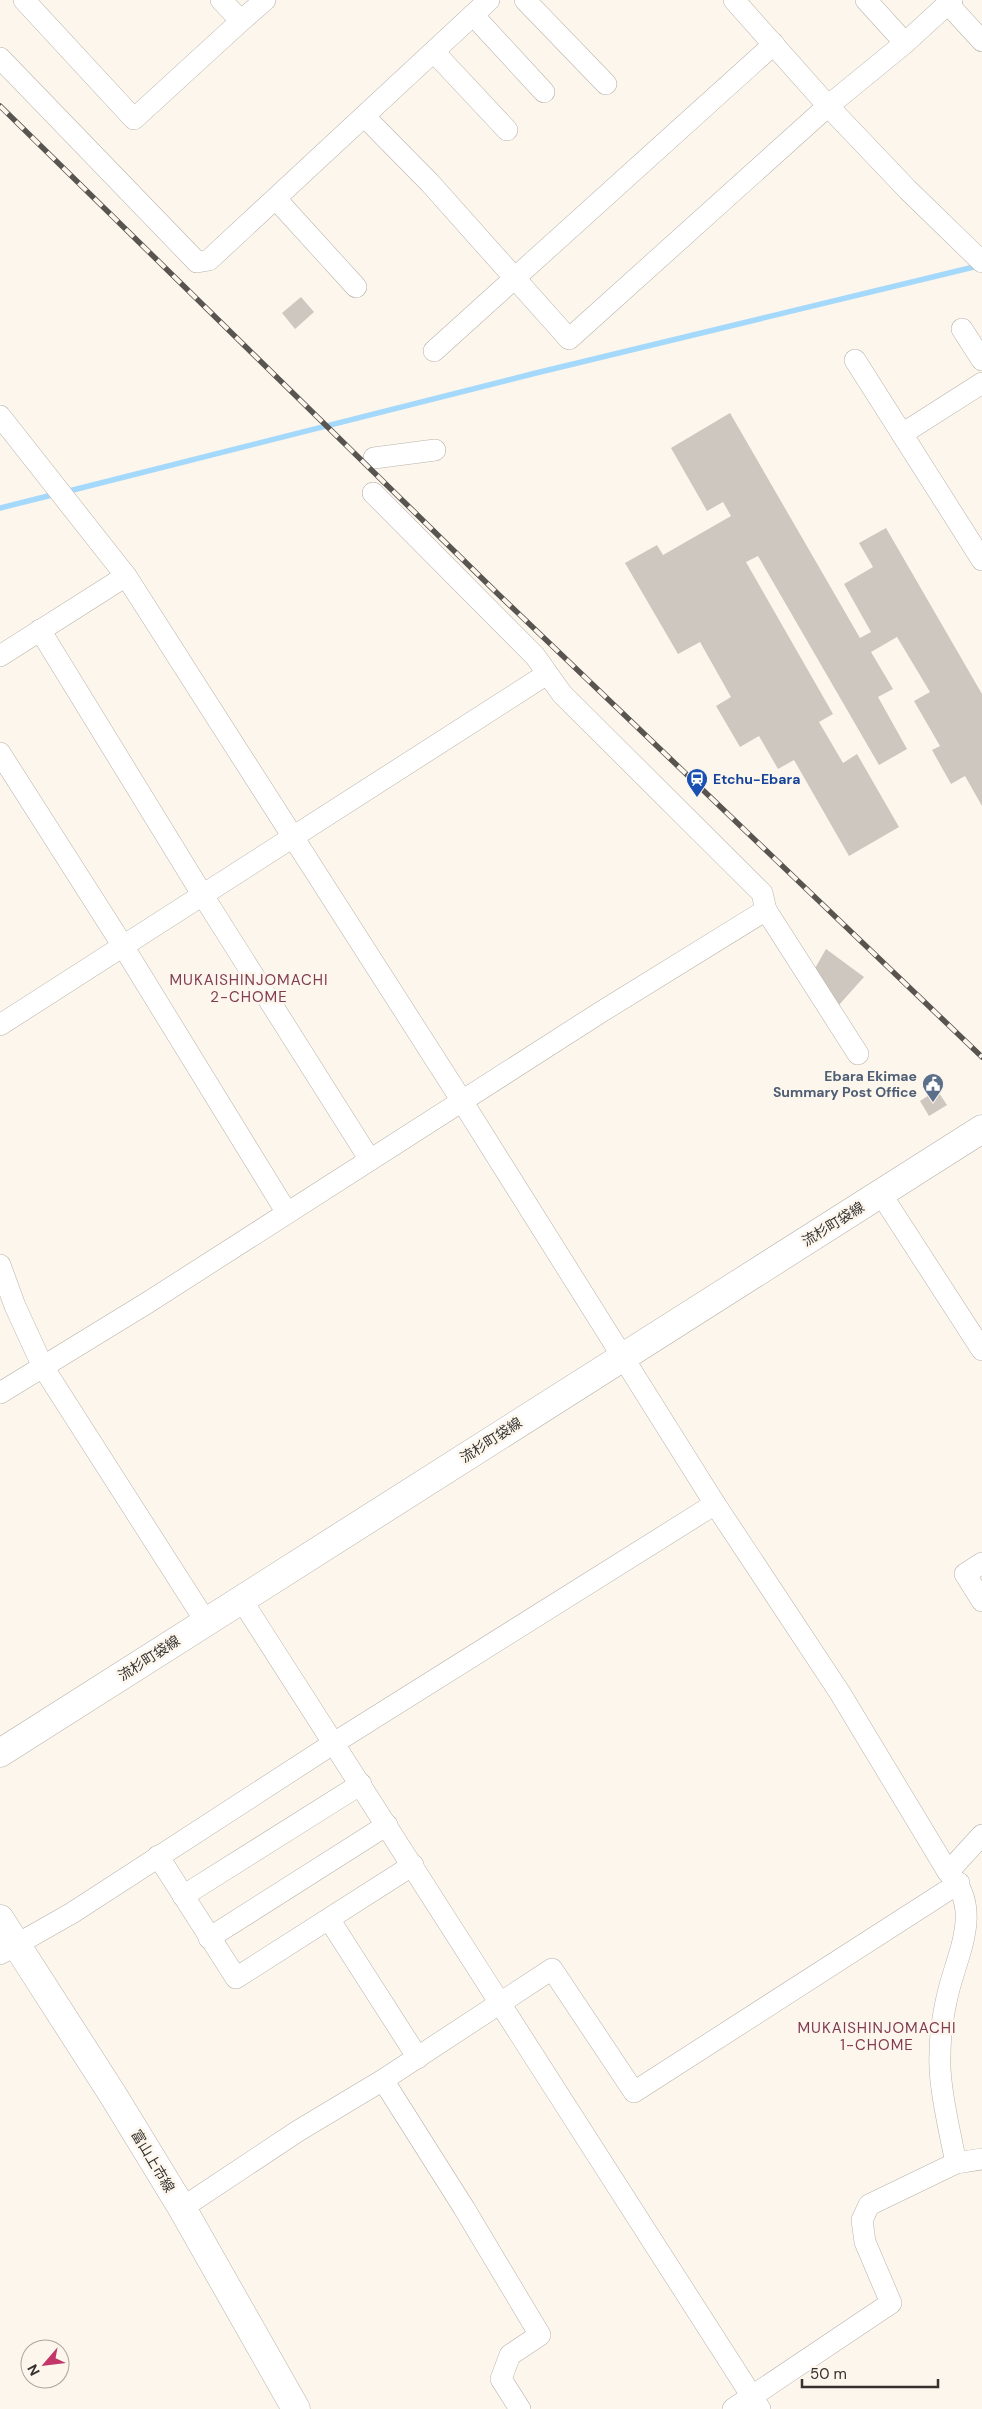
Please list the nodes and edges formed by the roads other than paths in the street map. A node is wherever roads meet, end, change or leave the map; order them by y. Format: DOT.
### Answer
graph roads {
  1 [pos="24,0"];
  2 [pos="221,0"];
  3 [pos="265,0"];
  4 [pos="490,0"];
  5 [pos="525,0"];
  6 [pos="734,0"];
  7 [pos="866,0"];
  8 [pos="950,2"];
  9 [pos="473,15"];
  10 [pos="241,22"];
  11 [pos="982,41"];
  12 [pos="904,43"];
  13 [pos="774,44"];
  14 [pos="434,52"];
  15 [pos="0,58"];
  16 [pos="606,84"];
  17 [pos="544,92"];
  18 [pos="828,106"];
  19 [pos="366,117"];
  20 [pos="507,130"];
  21 [pos="276,199"];
  22 [pos="977,251"];
  23 [pos="515,278"];
  24 [pos="356,287"];
  25 [pos="962,329"];
  26 [pos="434,351"];
  27 [pos="855,360"];
  28 [pos="982,360"];
  29 [pos="982,383"];
  30 [pos="0,416"];
  31 [pos="902,434"];
  32 [pos="435,450"];
  33 [pos="374,458"];
  34 [pos="373,494"];
  35 [pos="982,560"];
  36 [pos="126,576"];
  37 [pos="40,630"];
  38 [pos="0,656"];
  39 [pos="547,674"];
  40 [pos="0,753"];
  41 [pos="292,837"];
  42 [pos="202,894"];
  43 [pos="766,910"];
  44 [pos="123,946"];
  45 [pos="0,1025"];
  46 [pos="858,1054"];
  47 [pos="462,1101"];
  48 [pos="982,1129"];
  49 [pos="370,1160"];
  50 [pos="881,1194"];
  51 [pos="287,1213"];
  52 [pos="0,1265"];
  53 [pos="7,1309"];
  54 [pos="982,1350"];
  55 [pos="622,1356"];
  56 [pos="43,1367"];
  57 [pos="0,1393"];
  58 [pos="715,1504"];
  59 [pos="982,1563"];
  60 [pos="241,1599"];
  61 [pos="982,1601"];
  62 [pos="206,1622"];
  63 [pos="334,1743"];
  64 [pos="0,1753"];
  65 [pos="361,1784"];
  66 [pos="387,1825"];
  67 [pos="982,1835"];
  68 [pos="158,1856"];
  69 [pos="413,1865"];
  70 [pos="953,1878"];
  71 [pos="183,1896"];
  72 [pos="0,1919"];
  73 [pos="329,1919"];
  74 [pos="209,1938"];
  75 [pos="8,1950"];
  76 [pos="501,2002"];
  77 [pos="418,2058"];
  78 [pos="383,2080"];
  79 [pos="982,2159"];
  80 [pos="956,2163"];
  81 [pos="182,2208"];
  82 [pos="756,2403"];
  83 [pos="296,2409"];
  84 [pos="520,2409"];
  85 [pos="733,2409"];
  1 -- 10 [label="street"];
  2 -- 10 [label="street"];
  3 -- 10 [label="street"];
  4 -- 9 [label="street"];
  5 -- 16 [label="street"];
  6 -- 13 [label="street"];
  7 -- 12 [label="street"];
  8 -- 11 [label="street"];
  8 -- 12 [label="street"];
  9 -- 14 [label="street"];
  9 -- 17 [label="street"];
  12 -- 18 [label="street"];
  13 -- 18 [label="street"];
  13 -- 23 [label="street"];
  14 -- 19 [label="street"];
  14 -- 20 [label="street"];
  15 -- 21 [label="street"];
  18 -- 22 [label="street"];
  18 -- 23 [label="street"];
  19 -- 21 [label="street"];
  19 -- 23 [label="street"];
  21 -- 24 [label="street"];
  23 -- 26 [label="street"];
  25 -- 28 [label="street"];
  27 -- 31 [label="street"];
  29 -- 31 [label="street"];
  30 -- 36 [label="street"];
  31 -- 35 [label="street"];
  32 -- 33 [label="street"];
  34 -- 39 [label="street"];
  36 -- 37 [label="street"];
  36 -- 41 [label="street"];
  37 -- 38 [label="street"];
  37 -- 42 [label="street"];
  39 -- 41 [label="street"];
  39 -- 43 [label="street"];
  40 -- 44 [label="street"];
  41 -- 42 [label="street"];
  41 -- 47 [label="street"];
  42 -- 44 [label="street"];
  42 -- 49 [label="street"];
  43 -- 46 [label="street"];
  43 -- 47 [label="street"];
  44 -- 45 [label="street"];
  44 -- 51 [label="street"];
  47 -- 49 [label="street"];
  47 -- 55 [label="street"];
  48 -- 50 [label="main road, 流杉町袋線"];
  49 -- 51 [label="street"];
  50 -- 54 [label="street"];
  50 -- 55 [label="main road, 流杉町袋線"];
  51 -- 56 [label="street"];
  52 -- 53 [label="street"];
  53 -- 56 [label="street"];
  55 -- 58 [label="street"];
  55 -- 60 [label="main road, 流杉町袋線"];
  56 -- 57 [label="street"];
  56 -- 62 [label="street"];
  58 -- 63 [label="street"];
  58 -- 70 [label="street"];
  59 -- 61 [label="street"];
  60 -- 62 [label="main road, 流杉町袋線"];
  60 -- 63 [label="street"];
  62 -- 64 [label="main road, 流杉町袋線"];
  63 -- 65 [label="street"];
  63 -- 68 [label="street"];
  65 -- 66 [label="street"];
  65 -- 71 [label="street"];
  66 -- 69 [label="street"];
  66 -- 74 [label="street"];
  67 -- 70 [label="street"];
  68 -- 71 [label="street"];
  68 -- 75 [label="street"];
  69 -- 73 [label="street"];
  69 -- 76 [label="street"];
  70 -- 76 [label="street"];
  70 -- 80 [label="street"];
  71 -- 74 [label="street"];
  72 -- 75 [label="main road, 富山上市線"];
  73 -- 74 [label="street"];
  73 -- 77 [label="street"];
  75 -- 81 [label="main road, 富山上市線"];
  76 -- 77 [label="street"];
  76 -- 82 [label="street"];
  77 -- 78 [label="street"];
  78 -- 81 [label="street"];
  78 -- 84 [label="street"];
  79 -- 80 [label="street"];
  80 -- 82 [label="street"];
  81 -- 83 [label="main road, 富山上市線"];
  82 -- 85 [label="street"];
}
